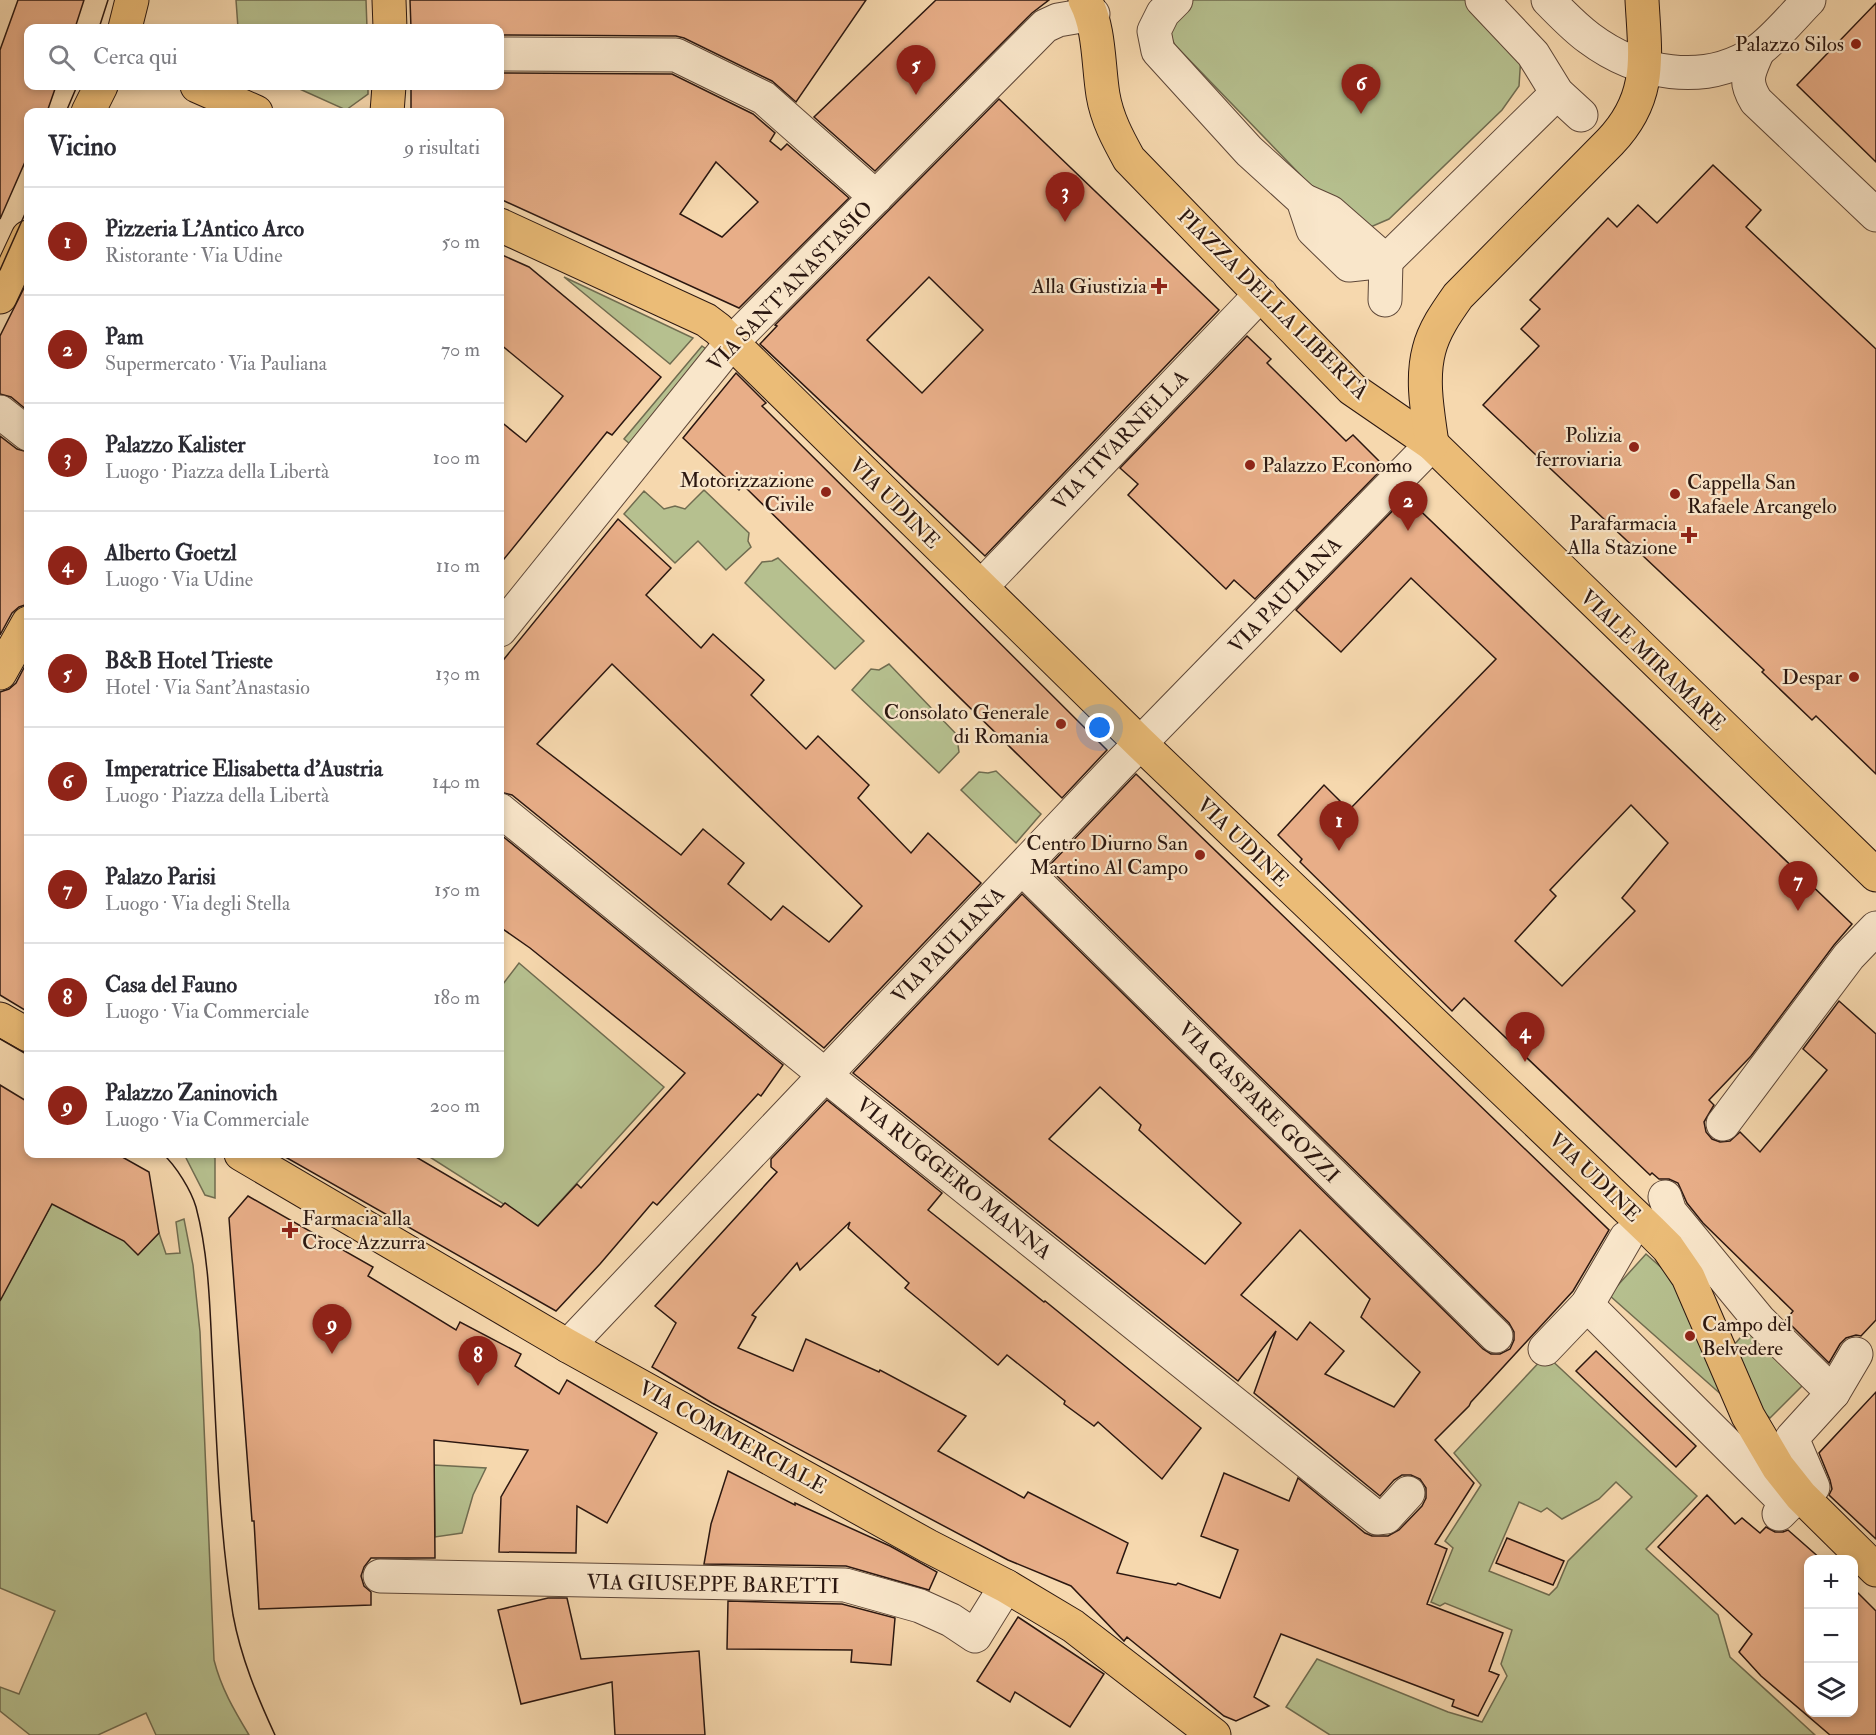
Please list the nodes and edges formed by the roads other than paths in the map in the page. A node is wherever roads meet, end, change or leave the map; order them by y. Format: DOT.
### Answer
graph roads {
  1 [pos="132,0"];
  2 [pos="389,0"];
  3 [pos="1176,0"];
  4 [pos="1482,0"];
  5 [pos="1548,0"];
  6 [pos="1642,0"];
  7 [pos="1809,0"];
  8 [pos="1098,5"];
  9 [pos="126,24"];
  10 [pos="390,24"];
  11 [pos="1758,51"];
  12 [pos="504,54"];
  13 [pos="1645,67"];
  14 [pos="99,90"];
  15 [pos="206,90"];
  16 [pos="389,90"];
  17 [pos="1557,93"];
  18 [pos="90,108"];
  19 [pos="246,108"];
  20 [pos="387,108"];
  21 [pos="1581,115"];
  22 [pos="876,197"];
  23 [pos="1876,215"];
  24 [pos="1427,220"];
  25 [pos="504,227"];
  26 [pos="24,246"];
  27 [pos="1434,252"];
  28 [pos="1386,261"];
  29 [pos="1261,294"];
  30 [pos="0,297"];
  31 [pos="1385,300"];
  32 [pos="732,342"];
  33 [pos="0,412"];
  34 [pos="24,431"];
  35 [pos="1432,444"];
  36 [pos="981,587"];
  37 [pos="504,625"];
  38 [pos="24,630"];
  39 [pos="0,673"];
  40 [pos="1140,743"];
  41 [pos="504,813"];
  42 [pos="1022,868"];
  43 [pos="1876,875"];
  44 [pos="1876,928"];
  45 [pos="0,1019"];
  46 [pos="24,1033"];
  47 [pos="825,1075"];
  48 [pos="1723,1124"];
  49 [pos="248,1158"];
  50 [pos="1664,1204"];
  51 [pos="1626,1238"];
  52 [pos="1587,1305"];
  53 [pos="1496,1335"];
  54 [pos="568,1346"];
  55 [pos="1545,1349"];
  56 [pos="1856,1354"];
  57 [pos="1833,1394"];
  58 [pos="1813,1487"];
  59 [pos="1408,1493"];
  60 [pos="1779,1514"];
  61 [pos="1876,1570"];
  62 [pos="380,1576"];
  63 [pos="1006,1586"];
  64 [pos="1214,1735"];
  1 -- 9 [label="main road"];
  2 -- 10 [label="main road"];
  3 -- 28 [label="street"];
  4 -- 17 [label="street"];
  5 -- 13 [label="street"];
  6 -- 13 [label="main road"];
  7 -- 11 [label="street"];
  8 -- 22 [label="street, VIA SANT'ANASTASIO"];
  8 -- 29 [label="main road, PIAZZA DELLA LIBERTÀ"];
  11 -- 13 [label="street"];
  11 -- 23 [label="street"];
  12 -- 22 [label="street"];
  13 -- 35 [label="main road"];
  14 -- 18 [label="main road"];
  15 -- 19 [label="main road"];
  16 -- 20 [label="main road"];
  17 -- 21 [label="street"];
  17 -- 24 [label="street"];
  22 -- 32 [label="street, VIA SANT'ANASTASIO"];
  24 -- 27 [label="street"];
  24 -- 28 [label="street"];
  25 -- 32 [label="main road, VIA UDINE"];
  26 -- 30 [label="main road"];
  28 -- 31 [label="street"];
  29 -- 35 [label="main road, PIAZZA DELLA LIBERTÀ"];
  29 -- 36 [label="street, VIA TIVARNELLA"];
  32 -- 36 [label="main road, VIA UDINE"];
  32 -- 37 [label="street, VIA SANT'ANASTASIO"];
  33 -- 34 [label="street"];
  35 -- 40 [label="street, VIA PAULIANA"];
  35 -- 43 [label="main road, VIALE MIRAMARE"];
  36 -- 40 [label="main road, VIA UDINE"];
  38 -- 39 [label="main road"];
  40 -- 42 [label="street, VIA PAULIANA"];
  40 -- 61 [label="main road, VIA UDINE"];
  41 -- 47 [label="street, VIA RUGGERO MANNA"];
  42 -- 47 [label="street, VIA PAULIANA"];
  42 -- 53 [label="street, VIA GASPARE GOZZI"];
  44 -- 48 [label="street"];
  45 -- 46 [label="main road"];
  47 -- 54 [label="street, VIA PAULIANA"];
  47 -- 59 [label="street, VIA RUGGERO MANNA"];
  49 -- 54 [label="main road, VIA COMMERCIALE"];
  50 -- 57 [label="street"];
  51 -- 52 [label="street"];
  52 -- 55 [label="street"];
  52 -- 60 [label="street"];
  54 -- 63 [label="main road, VIA COMMERCIALE"];
  56 -- 57 [label="street"];
  57 -- 58 [label="street"];
  62 -- 63 [label="street, VIA GIUSEPPE BARETTI"];
  63 -- 64 [label="main road, VIA COMMERCIALE"];
}
